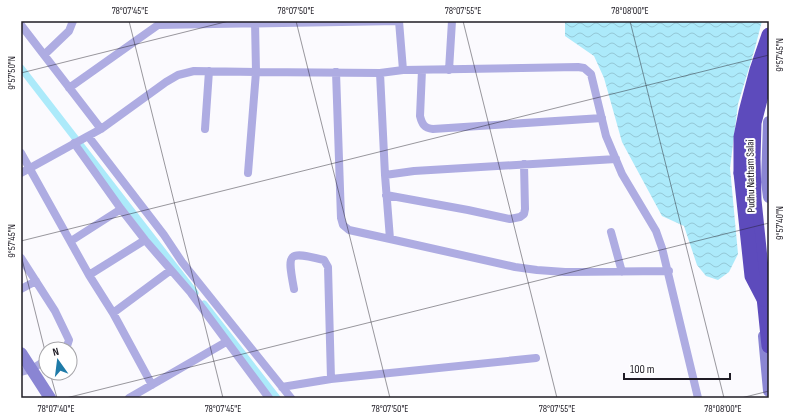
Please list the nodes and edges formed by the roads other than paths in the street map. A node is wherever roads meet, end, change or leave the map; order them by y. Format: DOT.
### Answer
graph roads {
  1 [pos="66,21"];
  2 [pos="73,21"];
  3 [pos="399,21"];
  4 [pos="452,21"];
  5 [pos="255,22"];
  6 [pos="300,22"];
  7 [pos="343,22"];
  8 [pos="21,25"];
  9 [pos="69,31"];
  10 [pos="769,35"];
  11 [pos="44,55"];
  12 [pos="769,59"];
  13 [pos="403,70"];
  14 [pos="422,70"];
  15 [pos="449,70"];
  16 [pos="769,70"];
  17 [pos="209,71"];
  18 [pos="256,72"];
  19 [pos="336,72"];
  20 [pos="380,73"];
  21 [pos="69,88"];
  22 [pos="769,96"];
  23 [pos="602,118"];
  24 [pos="769,122"];
  25 [pos="101,129"];
  26 [pos="205,129"];
  27 [pos="80,140"];
  28 [pos="21,153"];
  29 [pos="616,159"];
  30 [pos="524,164"];
  31 [pos="30,168"];
  32 [pos="21,173"];
  33 [pos="248,173"];
  34 [pos="385,175"];
  35 [pos="386,195"];
  36 [pos="769,197"];
  37 [pos="121,209"];
  38 [pos="612,232"];
  39 [pos="390,239"];
  40 [pos="145,240"];
  41 [pos="71,241"];
  42 [pos="769,257"];
  43 [pos="21,258"];
  44 [pos="171,270"];
  45 [pos="669,271"];
  46 [pos="622,272"];
  47 [pos="89,275"];
  48 [pos="36,281"];
  49 [pos="21,289"];
  50 [pos="294,289"];
  51 [pos="764,299"];
  52 [pos="113,313"];
  53 [pos="69,341"];
  54 [pos="226,342"];
  55 [pos="769,346"];
  56 [pos="21,353"];
  57 [pos="536,358"];
  58 [pos="38,364"];
  59 [pos="26,371"];
  60 [pos="331,379"];
  61 [pos="152,384"];
  62 [pos="282,387"];
  63 [pos="769,391"];
  64 [pos="50,398"];
  65 [pos="129,398"];
  66 [pos="269,398"];
  67 [pos="291,398"];
  68 [pos="698,398"];
  1 -- 9 [label="street"];
  2 -- 9 [label="street"];
  3 -- 7 [label="street"];
  3 -- 13 [label="street"];
  4 -- 15 [label="street"];
  5 -- 6 [label="street"];
  5 -- 18 [label="street"];
  5 -- 21 [label="street"];
  6 -- 7 [label="street"];
  8 -- 11 [label="street"];
  9 -- 11 [label="street"];
  10 -- 51 [label="highway, bridge"];
  11 -- 21 [label="street"];
  12 -- 63 [label="main road, Pudhu Natham Salai"];
  13 -- 14 [label="street"];
  13 -- 20 [label="street"];
  14 -- 15 [label="street"];
  14 -- 23 [label="street"];
  15 -- 23 [label="street"];
  16 -- 51 [label="highway"];
  17 -- 18 [label="street"];
  17 -- 25 [label="street"];
  17 -- 26 [label="street"];
  18 -- 19 [label="street"];
  18 -- 33 [label="street"];
  19 -- 20 [label="street"];
  19 -- 39 [label="street"];
  20 -- 34 [label="street"];
  21 -- 25 [label="street"];
  22 -- 42 [label="highway"];
  23 -- 29 [label="street"];
  24 -- 36 [label="main road, Pudhu Natham Salai"];
  25 -- 27 [label="street"];
  27 -- 31 [label="street"];
  27 -- 37 [label="street"];
  27 -- 62 [label="street"];
  28 -- 31 [label="street"];
  29 -- 30 [label="street"];
  29 -- 45 [label="street"];
  30 -- 34 [label="street"];
  30 -- 35 [label="street"];
  31 -- 32 [label="street"];
  31 -- 41 [label="street"];
  34 -- 35 [label="street"];
  35 -- 39 [label="street"];
  37 -- 40 [label="street"];
  37 -- 41 [label="street"];
  38 -- 46 [label="street"];
  39 -- 46 [label="street"];
  40 -- 44 [label="street"];
  40 -- 47 [label="street"];
  41 -- 47 [label="street"];
  43 -- 48 [label="street"];
  44 -- 52 [label="street"];
  44 -- 54 [label="street"];
  45 -- 46 [label="street"];
  45 -- 68 [label="street"];
  47 -- 52 [label="street"];
  48 -- 49 [label="street"];
  48 -- 53 [label="street"];
  50 -- 60 [label="street"];
  51 -- 55 [label="highway"];
  52 -- 61 [label="street"];
  54 -- 61 [label="street"];
  54 -- 66 [label="street"];
  56 -- 59 [label="main road"];
  57 -- 60 [label="street"];
  58 -- 59 [label="street"];
  59 -- 64 [label="main road"];
  60 -- 62 [label="street"];
  61 -- 65 [label="street"];
  62 -- 67 [label="street"];
}
